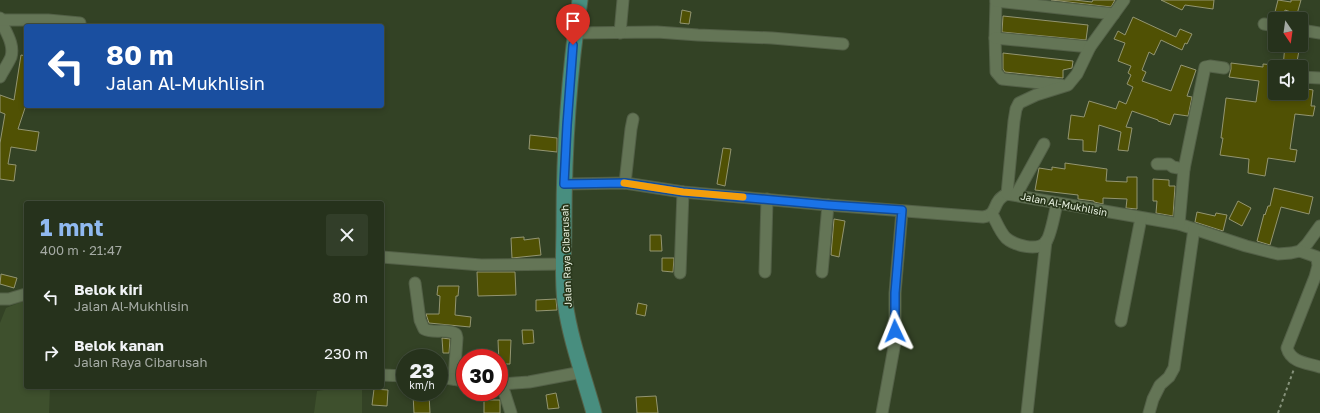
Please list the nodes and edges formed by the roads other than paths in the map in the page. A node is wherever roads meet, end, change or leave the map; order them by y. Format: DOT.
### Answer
graph roads {
  1 [pos="580,0"];
  2 [pos="623,0"];
  3 [pos="996,0"];
  4 [pos="1124,0"];
  5 [pos="1114,14"];
  6 [pos="0,19"];
  7 [pos="80,23"];
  8 [pos="1308,31"];
  9 [pos="620,32"];
  10 [pos="574,33"];
  11 [pos="1320,33"];
  12 [pos="995,38"];
  13 [pos="843,44"];
  14 [pos="1090,47"];
  15 [pos="1224,68"];
  16 [pos="0,77"];
  17 [pos="1308,77"];
  18 [pos="1320,78"];
  19 [pos="1068,86"];
  20 [pos="633,119"];
  21 [pos="1044,144"];
  22 [pos="1157,164"];
  23 [pos="1184,169"];
  24 [pos="625,183"];
  25 [pos="564,184"];
  26 [pos="683,192"];
  27 [pos="1012,194"];
  28 [pos="767,199"];
  29 [pos="1057,203"];
  30 [pos="828,205"];
  31 [pos="902,210"];
  32 [pos="992,214"];
  33 [pos="1140,218"];
  34 [pos="1179,224"];
  35 [pos="1320,226"];
  36 [pos="1194,229"];
  37 [pos="1046,241"];
  38 [pos="1300,251"];
  39 [pos="384,257"];
  40 [pos="564,264"];
  41 [pos="764,272"];
  42 [pos="822,272"];
  43 [pos="680,273"];
  44 [pos="415,283"];
  45 [pos="24,295"];
  46 [pos="0,299"];
  47 [pos="1121,321"];
  48 [pos="458,349"];
  49 [pos="1320,367"];
  50 [pos="582,372"];
  51 [pos="384,375"];
  52 [pos="396,376"];
  53 [pos="508,384"];
  54 [pos="507,401"];
  55 [pos="511,413"];
  56 [pos="594,413"];
  57 [pos="882,413"];
  58 [pos="1027,413"];
  59 [pos="1149,413"];
  1 -- 10 [label="main road, Jalan Raya Cibarusah"];
  2 -- 9 [label="street"];
  3 -- 5 [label="street"];
  3 -- 12 [label="street"];
  4 -- 5 [label="street"];
  5 -- 14 [label="street"];
  6 -- 7 [label="street"];
  6 -- 16 [label="street"];
  8 -- 11 [label="street"];
  9 -- 10 [label="street"];
  9 -- 13 [label="street"];
  10 -- 25 [label="main road, Jalan Raya Cibarusah"];
  12 -- 14 [label="street"];
  12 -- 19 [label="street"];
  14 -- 19 [label="street"];
  15 -- 23 [label="street"];
  17 -- 18 [label="street"];
  19 -- 27 [label="street"];
  20 -- 24 [label="street"];
  21 -- 27 [label="street"];
  22 -- 23 [label="street"];
  23 -- 34 [label="street"];
  24 -- 25 [label="street"];
  24 -- 26 [label="street"];
  25 -- 40 [label="main road, Jalan Raya Cibarusah"];
  26 -- 28 [label="street"];
  26 -- 43 [label="street"];
  27 -- 29 [label="street, Jalan Al-Mukhlisin"];
  27 -- 32 [label="street, Jalan Al-Mukhlisin"];
  28 -- 30 [label="street"];
  28 -- 41 [label="street"];
  29 -- 33 [label="street, Jalan Al-Mukhlisin"];
  29 -- 37 [label="street"];
  30 -- 31 [label="street"];
  30 -- 42 [label="street"];
  31 -- 32 [label="street"];
  31 -- 57 [label="street"];
  32 -- 37 [label="street"];
  33 -- 34 [label="street, Jalan Al-Mukhlisin"];
  33 -- 47 [label="street"];
  34 -- 36 [label="street, Jalan Al-Mukhlisin"];
  35 -- 38 [label="street"];
  36 -- 38 [label="street, Jalan Al-Mukhlisin"];
  36 -- 59 [label="street"];
  37 -- 58 [label="street"];
  38 -- 49 [label="street"];
  39 -- 40 [label="street"];
  40 -- 50 [label="main road, Jalan Raya Cibarusah"];
  44 -- 48 [label="street"];
  45 -- 46 [label="street"];
  50 -- 53 [label="street"];
  50 -- 56 [label="main road, Jalan Raya Cibarusah"];
  51 -- 52 [label="street"];
  54 -- 55 [label="street"];
}
